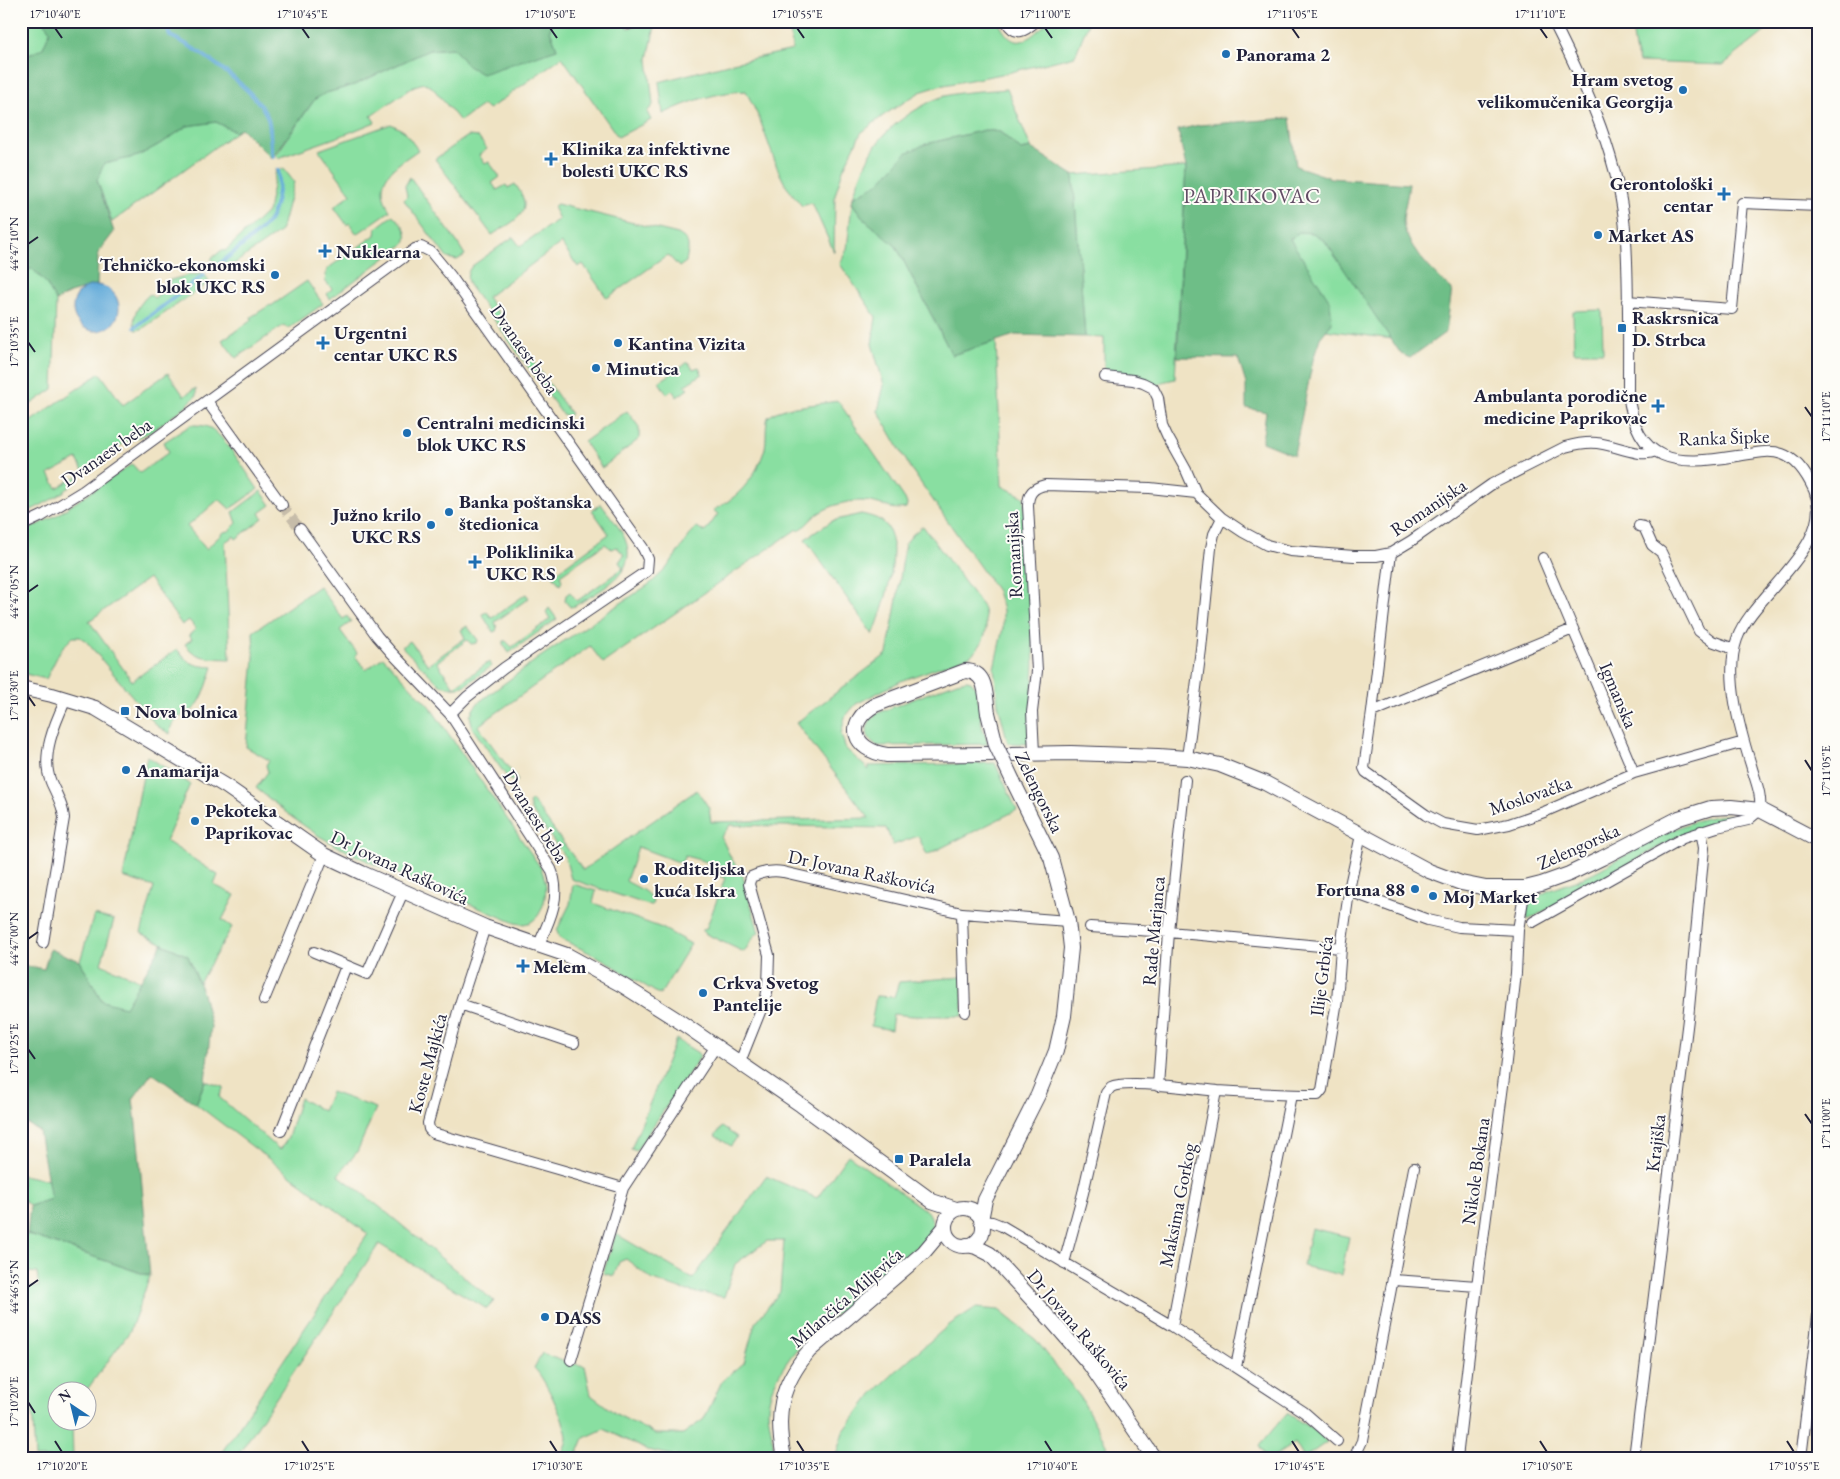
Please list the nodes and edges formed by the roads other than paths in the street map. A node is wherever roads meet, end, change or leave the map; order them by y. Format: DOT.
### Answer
graph roads {
  1 [pos="622,21"];
  2 [pos="639,21"];
  3 [pos="1006,21"];
  4 [pos="1036,21"];
  5 [pos="1553,21"];
  6 [pos="1819,206"];
  7 [pos="1627,302"];
  8 [pos="1105,377"];
  9 [pos="207,401"];
  10 [pos="1655,451"];
  11 [pos="1196,493"];
  12 [pos="282,505"];
  13 [pos="1222,518"];
  14 [pos="21,526"];
  15 [pos="1639,526"];
  16 [pos="300,530"];
  17 [pos="1391,553"];
  18 [pos="1543,558"];
  19 [pos="1573,629"];
  20 [pos="1734,649"];
  21 [pos="21,688"];
  22 [pos="66,699"];
  23 [pos="1372,712"];
  24 [pos="450,714"];
  25 [pos="1744,742"];
  26 [pos="992,754"];
  27 [pos="1012,754"];
  28 [pos="1034,754"];
  29 [pos="1187,758"];
  30 [pos="1634,774"];
  31 [pos="1185,780"];
  32 [pos="1760,810"];
  33 [pos="1701,831"];
  34 [pos="1361,835"];
  35 [pos="1819,841"];
  36 [pos="324,855"];
  37 [pos="1525,888"];
  38 [pos="1349,891"];
  39 [pos="403,892"];
  40 [pos="962,913"];
  41 [pos="1068,922"];
  42 [pos="1533,922"];
  43 [pos="485,927"];
  44 [pos="1090,927"];
  45 [pos="1518,930"];
  46 [pos="1169,932"];
  47 [pos="44,943"];
  48 [pos="539,944"];
  49 [pos="1341,948"];
  50 [pos="314,952"];
  51 [pos="346,966"];
  52 [pos="264,1000"];
  53 [pos="460,1004"];
  54 [pos="965,1012"];
  55 [pos="574,1043"];
  56 [pos="716,1046"];
  57 [pos="740,1062"];
  58 [pos="1158,1086"];
  59 [pos="1216,1091"];
  60 [pos="1291,1095"];
  61 [pos="281,1131"];
  62 [pos="1414,1168"];
  63 [pos="623,1188"];
  64 [pos="932,1201"];
  65 [pos="985,1201"];
  66 [pos="956,1209"];
  67 [pos="971,1209"];
  68 [pos="945,1224"];
  69 [pos="981,1224"];
  70 [pos="951,1241"];
  71 [pos="967,1245"];
  72 [pos="924,1252"];
  73 [pos="990,1254"];
  74 [pos="1064,1263"];
  75 [pos="1394,1280"];
  76 [pos="1477,1286"];
  77 [pos="1819,1308"];
  78 [pos="1172,1326"];
  79 [pos="570,1360"];
  80 [pos="1236,1367"];
  81 [pos="1337,1441"];
  82 [pos="784,1458"];
  83 [pos="1154,1458"];
  84 [pos="1354,1458"];
  85 [pos="1457,1458"];
  86 [pos="1634,1458"];
  87 [pos="1801,1458"];
  1 -- 2 [label="street"];
  3 -- 4 [label="street"];
  5 -- 7 [label="street, Ranka Šipke"];
  6 -- 7 [label="street"];
  7 -- 10 [label="street, Ranka Šipke"];
  8 -- 11 [label="street, Romanijska"];
  9 -- 12 [label="street"];
  9 -- 14 [label="street, Dvanaest beba"];
  9 -- 24 [label="street, Dvanaest beba"];
  10 -- 17 [label="street, Romanijska"];
  10 -- 20 [label="street, Ranka Šipke"];
  11 -- 13 [label="street, Romanijska"];
  11 -- 28 [label="street, Romanijska"];
  13 -- 17 [label="street, Romanijska"];
  13 -- 29 [label="street"];
  15 -- 20 [label="street"];
  16 -- 24 [label="street, Dvanaest beba"];
  17 -- 23 [label="street"];
  18 -- 19 [label="street, Igmanska"];
  19 -- 23 [label="street"];
  19 -- 30 [label="street, Igmanska"];
  20 -- 25 [label="street, Ranka Šipke"];
  21 -- 22 [label="street, Dr Jovana Raškovića"];
  22 -- 36 [label="street, Dr Jovana Raškovića"];
  22 -- 47 [label="street"];
  23 -- 30 [label="street, Moslovačka"];
  24 -- 48 [label="street, Dvanaest beba"];
  25 -- 30 [label="street, Moslovačka"];
  25 -- 32 [label="street, Ranka Šipke"];
  26 -- 41 [label="street, Zelengorska, bridge"];
  27 -- 28 [label="street, Zelengorska"];
  28 -- 29 [label="street, Zelengorska"];
  29 -- 34 [label="street, Zelengorska"];
  31 -- 46 [label="street, Rade Marjanca"];
  32 -- 33 [label="street"];
  32 -- 35 [label="street"];
  32 -- 37 [label="street, Zelengorska"];
  33 -- 42 [label="street"];
  33 -- 86 [label="street, Krajiška"];
  34 -- 37 [label="street, Zelengorska"];
  34 -- 38 [label="street, Ilije Grbića"];
  36 -- 39 [label="street, Dr Jovana Raškovića"];
  36 -- 52 [label="street"];
  37 -- 45 [label="street, Nikole Bokana"];
  38 -- 45 [label="street"];
  38 -- 49 [label="street, Ilije Grbića"];
  39 -- 43 [label="street, Dr Jovana Raškovića"];
  39 -- 51 [label="street"];
  40 -- 41 [label="street, Dr Jovana Raškovića"];
  40 -- 54 [label="street"];
  40 -- 57 [label="street, Dr Jovana Raškovića"];
  41 -- 65 [label="street, Zelengorska"];
  43 -- 48 [label="street, Dr Jovana Raškovića"];
  43 -- 53 [label="street, Koste Majkića"];
  44 -- 46 [label="street"];
  45 -- 76 [label="street, Nikole Bokana"];
  46 -- 49 [label="street"];
  46 -- 58 [label="street, Rade Marjanca"];
  48 -- 56 [label="street, Dr Jovana Raškovića"];
  49 -- 60 [label="street, Ilije Grbića"];
  50 -- 51 [label="street"];
  51 -- 61 [label="street"];
  53 -- 55 [label="street"];
  53 -- 63 [label="street, Koste Majkića"];
  56 -- 57 [label="street, Dr Jovana Raškovića"];
  56 -- 63 [label="street"];
  57 -- 64 [label="street, Dr Jovana Raškovića"];
  58 -- 59 [label="street, Ilije Grbića"];
  58 -- 74 [label="street, Ilije Grbića"];
  59 -- 60 [label="street, Ilije Grbića"];
  59 -- 78 [label="street, Maksima Gorkog"];
  60 -- 80 [label="street"];
  62 -- 75 [label="street"];
  63 -- 79 [label="street"];
  64 -- 66 [label="street, Dr Jovana Raškovića"];
  64 -- 68 [label="street, Dr Jovana Raškovića"];
  65 -- 67 [label="street"];
  65 -- 69 [label="street, Zelengorska"];
  66 -- 67 [label="street"];
  66 -- 68 [label="street"];
  67 -- 69 [label="street"];
  68 -- 70 [label="street"];
  68 -- 72 [label="street, Milančića Miljevića"];
  69 -- 71 [label="street"];
  69 -- 73 [label="street, Dr Jovana Raškovića"];
  69 -- 74 [label="street"];
  70 -- 71 [label="street"];
  70 -- 72 [label="street, Milančića Miljevića"];
  71 -- 73 [label="street, Dr Jovana Raškovića"];
  72 -- 82 [label="street, Milančića Miljevića"];
  73 -- 83 [label="street, Dr Jovana Raškovića"];
  74 -- 78 [label="street"];
  75 -- 76 [label="street"];
  75 -- 84 [label="street"];
  76 -- 85 [label="street, Nikole Bokana"];
  77 -- 87 [label="street"];
  78 -- 80 [label="street"];
  80 -- 81 [label="street"];
}
